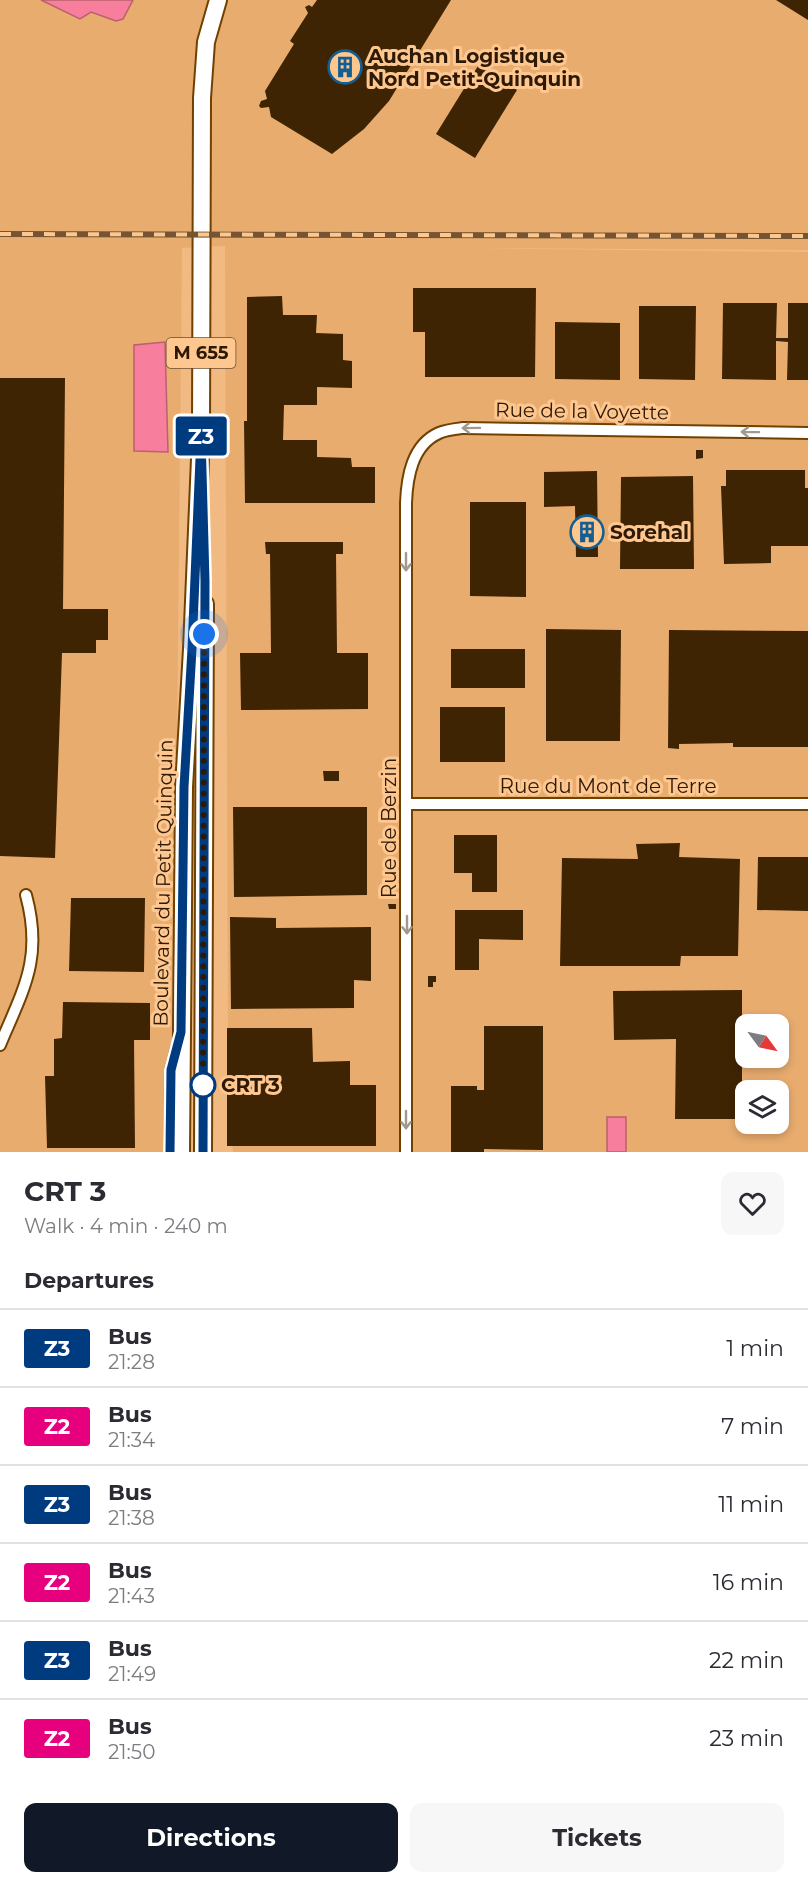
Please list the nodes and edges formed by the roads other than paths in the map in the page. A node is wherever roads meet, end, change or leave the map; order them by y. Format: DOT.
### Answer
graph roads {
  1 [pos="218,0"];
  2 [pos="229,0"];
  3 [pos="202,98"];
  4 [pos="808,433"];
  5 [pos="201,435"];
  6 [pos="406,503"];
  7 [pos="407,804"];
  8 [pos="808,804"];
  9 [pos="26,895"];
  10 [pos="181,1032"];
  11 [pos="0,1045"];
  12 [pos="170,1152"];
  13 [pos="181,1152"];
  14 [pos="205,1152"];
  15 [pos="406,1152"];
  1 -- 3 [label="main road, Boulevard du Petit Quinquin / M 655"];
  2 -- 3 [label="main road, Boulevard du Petit Quinquin / M 655"];
  3 -- 5 [label="main road, Boulevard du Petit Quinquin / M 655"];
  4 -- 6 [label="street, Rue de la Voyette, one-way"];
  5 -- 10 [label="main road, Boulevard du Petit Quinquin / M 655"];
  5 -- 14 [label="main road, Boulevard du Petit Quinquin / M 655"];
  6 -- 7 [label="street, Rue de Berzin, one-way"];
  7 -- 8 [label="street, Rue du Mont de Terre"];
  7 -- 15 [label="street, Rue de Berzin, one-way"];
  9 -- 11 [label="street"];
  10 -- 12 [label="street"];
  10 -- 13 [label="main road, Boulevard du Petit Quinquin / M 655"];
}
